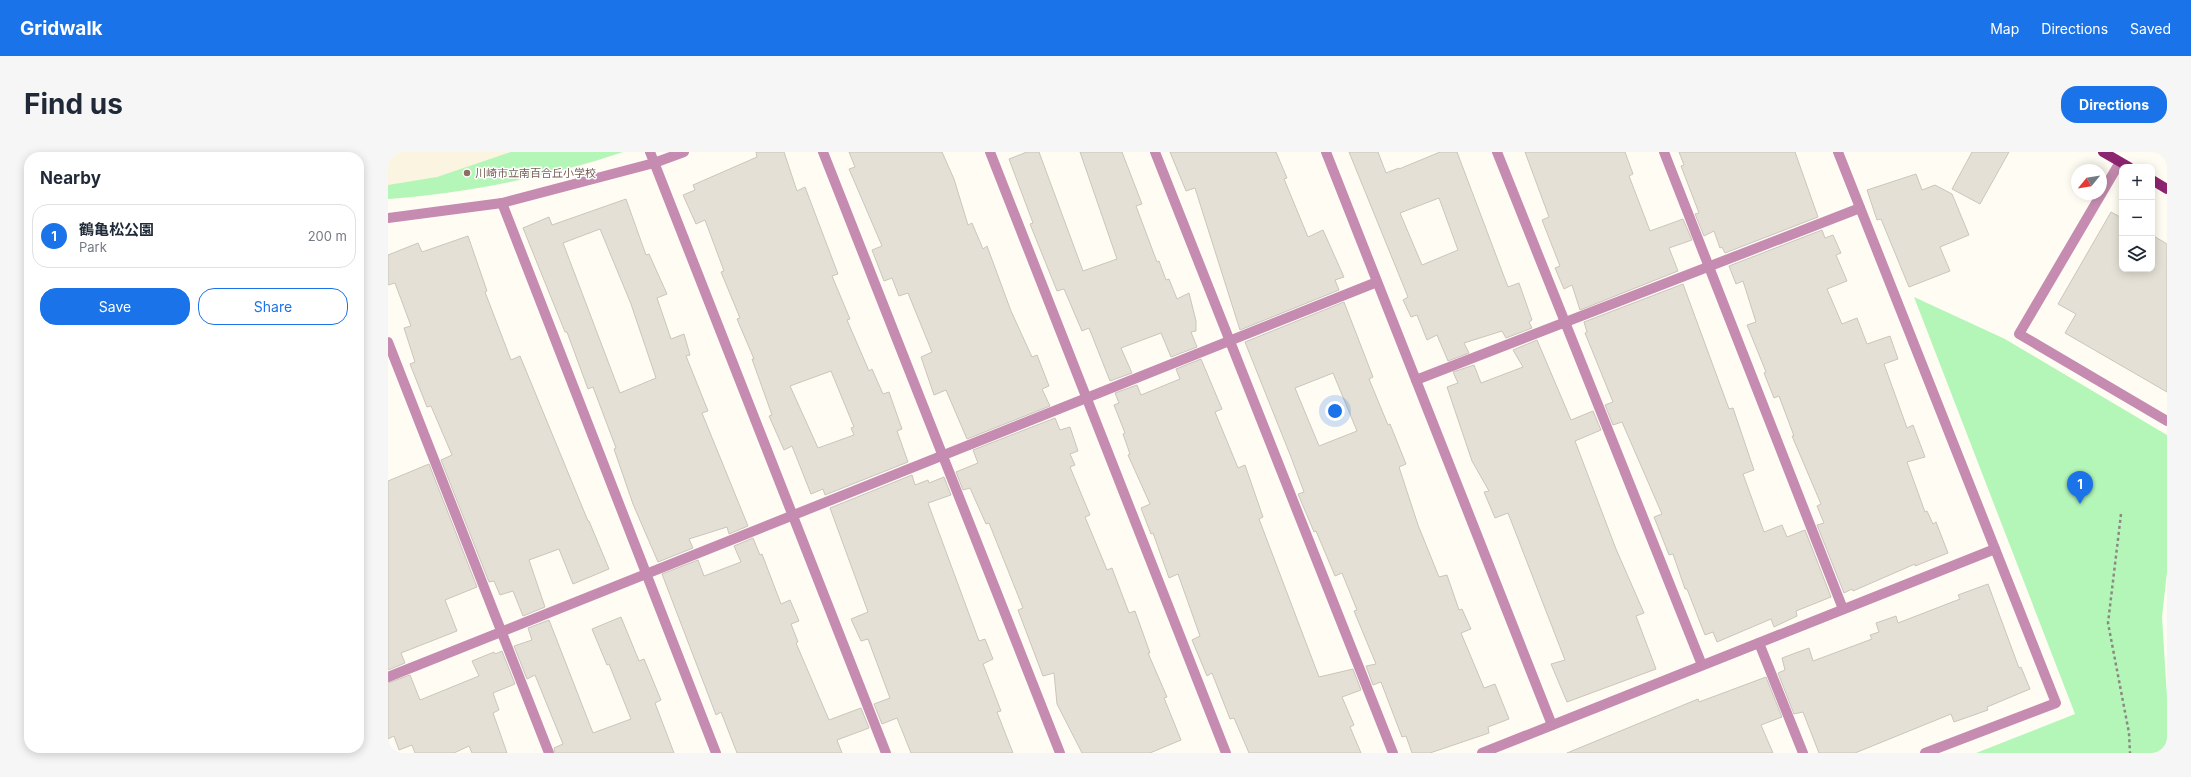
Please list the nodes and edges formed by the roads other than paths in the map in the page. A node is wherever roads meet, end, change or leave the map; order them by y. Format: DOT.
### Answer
graph roads {
  1 [pos="650,152"];
  2 [pos="684,152"];
  3 [pos="823,152"];
  4 [pos="990,152"];
  5 [pos="1155,152"];
  6 [pos="1326,152"];
  7 [pos="1497,152"];
  8 [pos="1664,152"];
  9 [pos="1838,152"];
  10 [pos="2103,152"];
  11 [pos="654,163"];
  12 [pos="2125,164"];
  13 [pos="2119,174"];
  14 [pos="2155,182"];
  15 [pos="2167,189"];
  16 [pos="502,203"];
  17 [pos="1860,208"];
  18 [pos="388,218"];
  19 [pos="1709,267"];
  20 [pos="1377,282"];
  21 [pos="1565,322"];
  22 [pos="1230,341"];
  23 [pos="388,342"];
  24 [pos="1416,380"];
  25 [pos="1087,398"];
  26 [pos="2167,421"];
  27 [pos="943,456"];
  28 [pos="793,516"];
  29 [pos="1995,549"];
  30 [pos="646,573"];
  31 [pos="1843,609"];
  32 [pos="501,632"];
  33 [pos="1759,643"];
  34 [pos="1702,666"];
  35 [pos="388,677"];
  36 [pos="1552,725"];
  37 [pos="549,753"];
  38 [pos="716,753"];
  39 [pos="886,753"];
  40 [pos="1060,753"];
  41 [pos="1226,753"];
  42 [pos="1393,753"];
  43 [pos="1482,753"];
  44 [pos="1803,753"];
  45 [pos="1926,753"];
  1 -- 11 [label="street"];
  2 -- 11 [label="street"];
  3 -- 27 [label="street"];
  4 -- 25 [label="street"];
  5 -- 22 [label="street"];
  6 -- 20 [label="street"];
  7 -- 21 [label="street"];
  8 -- 19 [label="street"];
  9 -- 17 [label="street"];
  10 -- 12 [label="main road"];
  11 -- 16 [label="street"];
  11 -- 28 [label="street"];
  13 -- 26 [label="street"];
  14 -- 15 [label="main road"];
  16 -- 18 [label="street"];
  16 -- 30 [label="street"];
  17 -- 19 [label="street"];
  17 -- 29 [label="street"];
  19 -- 21 [label="street"];
  19 -- 31 [label="street"];
  20 -- 22 [label="street"];
  20 -- 24 [label="street"];
  21 -- 24 [label="street"];
  21 -- 34 [label="street"];
  22 -- 25 [label="street"];
  22 -- 42 [label="street"];
  23 -- 32 [label="street"];
  24 -- 36 [label="street"];
  25 -- 27 [label="street"];
  25 -- 41 [label="street"];
  27 -- 28 [label="street"];
  27 -- 40 [label="street"];
  28 -- 30 [label="street"];
  28 -- 39 [label="street"];
  29 -- 31 [label="street"];
  29 -- 45 [label="street"];
  30 -- 32 [label="street"];
  30 -- 38 [label="street"];
  31 -- 33 [label="street"];
  32 -- 35 [label="street"];
  32 -- 37 [label="street"];
  33 -- 34 [label="street"];
  33 -- 44 [label="street"];
  34 -- 36 [label="street"];
  36 -- 43 [label="street"];
}
